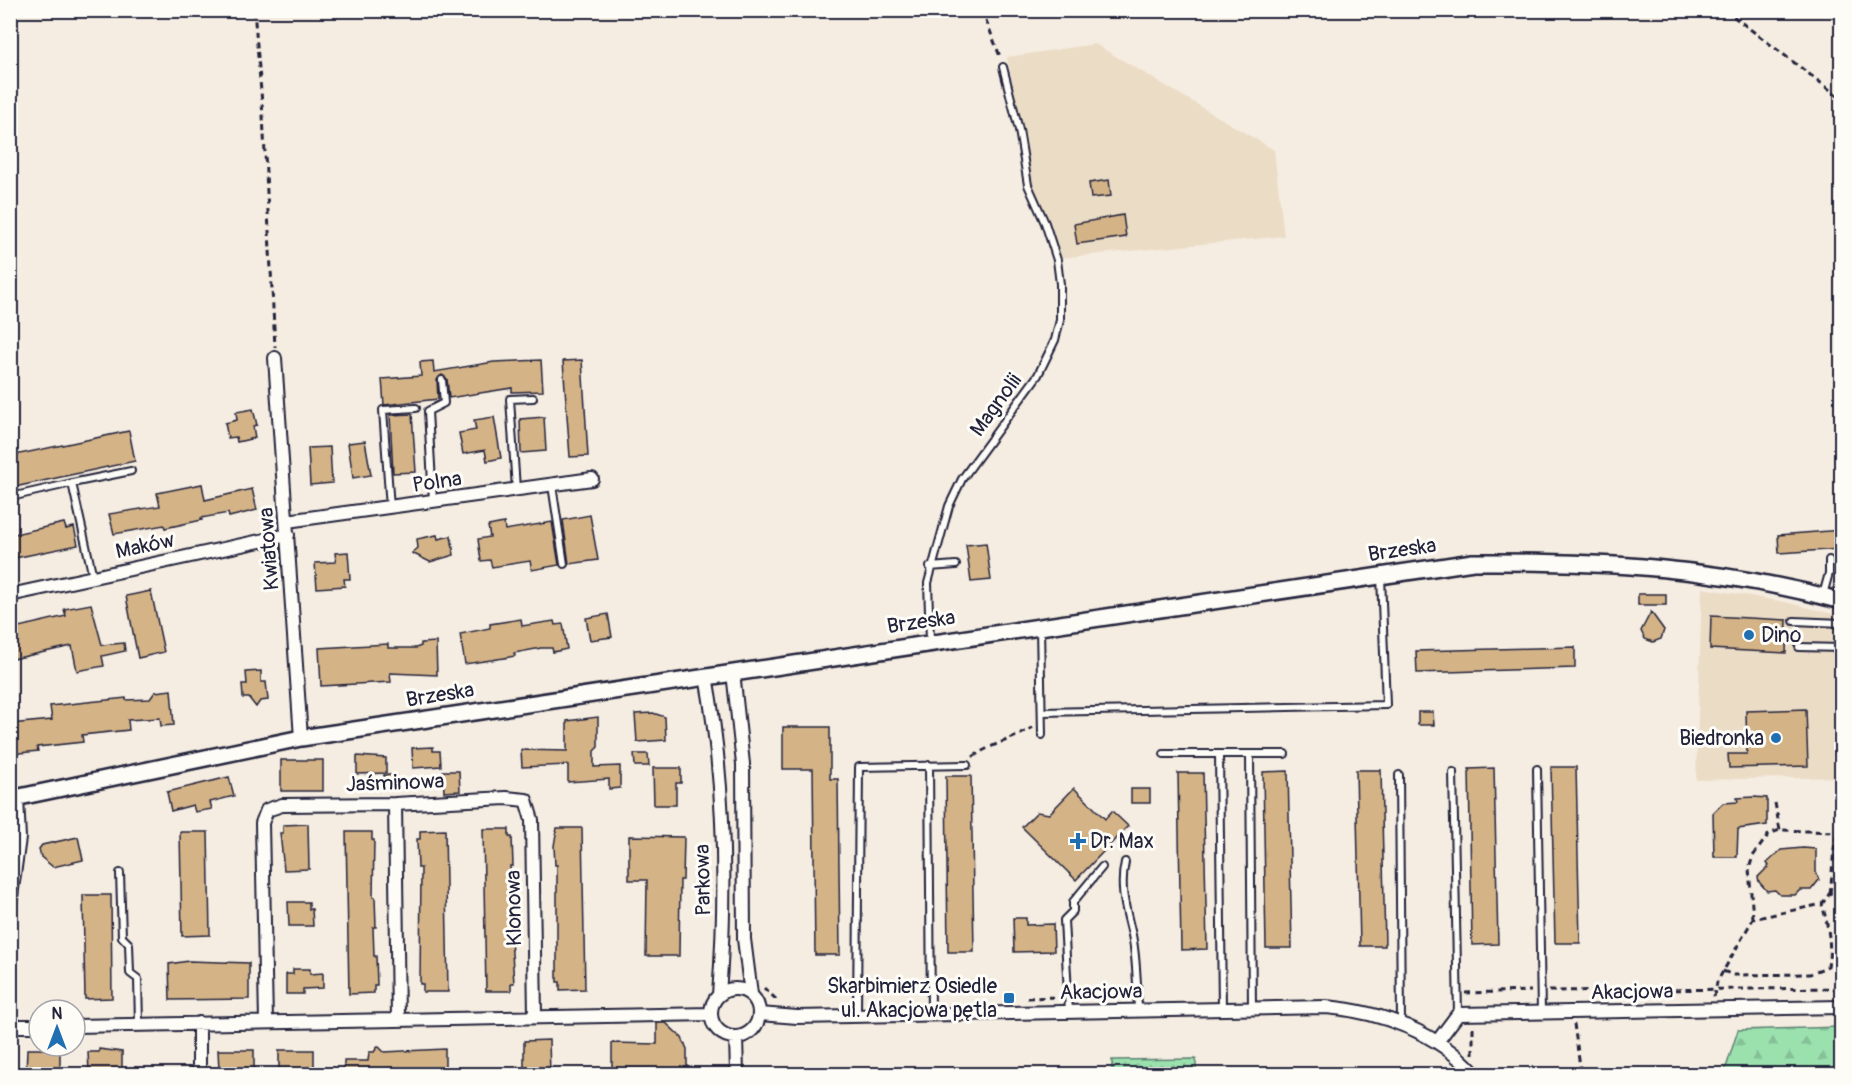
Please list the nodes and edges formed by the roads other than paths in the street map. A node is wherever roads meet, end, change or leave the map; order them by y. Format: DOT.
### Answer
graph roads {
  1 [pos="1003,67"];
  2 [pos="275,358"];
  3 [pos="442,380"];
  4 [pos="533,398"];
  5 [pos="416,408"];
  6 [pos="130,471"];
  7 [pos="592,479"];
  8 [pos="72,483"];
  9 [pos="552,484"];
  10 [pos="516,490"];
  11 [pos="15,496"];
  12 [pos="433,502"];
  13 [pos="390,508"];
  14 [pos="287,521"];
  15 [pos="288,535"];
  16 [pos="1829,560"];
  17 [pos="564,564"];
  18 [pos="956,565"];
  19 [pos="930,567"];
  20 [pos="1381,574"];
  21 [pos="93,577"];
  22 [pos="10,595"];
  23 [pos="1823,596"];
  24 [pos="1842,601"];
  25 [pos="1794,621"];
  26 [pos="1842,623"];
  27 [pos="1040,626"];
  28 [pos="930,641"];
  29 [pos="1800,647"];
  30 [pos="1842,648"];
  31 [pos="733,672"];
  32 [pos="706,676"];
  33 [pos="1042,712"];
  34 [pos="1042,735"];
  35 [pos="301,738"];
  36 [pos="1164,754"];
  37 [pos="1219,754"];
  38 [pos="1285,754"];
  39 [pos="1250,755"];
  40 [pos="720,764"];
  41 [pos="743,765"];
  42 [pos="929,765"];
  43 [pos="967,765"];
  44 [pos="1537,769"];
  45 [pos="1453,772"];
  46 [pos="1399,775"];
  47 [pos="14,799"];
  48 [pos="526,800"];
  49 [pos="395,804"];
  50 [pos="1125,862"];
  51 [pos="1102,867"];
  52 [pos="120,873"];
  53 [pos="723,894"];
  54 [pos="744,894"];
  55 [pos="10,904"];
  56 [pos="751,994"];
  57 [pos="719,995"];
  58 [pos="1842,1007"];
  59 [pos="1252,1009"];
  60 [pos="1222,1010"];
  61 [pos="1138,1011"];
  62 [pos="1069,1012"];
  63 [pos="711,1014"];
  64 [pos="760,1014"];
  65 [pos="931,1014"];
  66 [pos="1458,1014"];
  67 [pos="1540,1014"];
  68 [pos="857,1015"];
  69 [pos="535,1016"];
  70 [pos="398,1019"];
  71 [pos="266,1022"];
  72 [pos="199,1023"];
  73 [pos="1401,1024"];
  74 [pos="139,1025"];
  75 [pos="10,1026"];
  76 [pos="27,1026"];
  77 [pos="87,1026"];
  78 [pos="736,1037"];
  79 [pos="1437,1042"];
  80 [pos="199,1074"];
  81 [pos="737,1074"];
  82 [pos="1475,1074"];
  1 -- 19 [label="lane, Magnolii"];
  2 -- 14 [label="street, Kwiatowa"];
  3 -- 12 [label="lane"];
  4 -- 10 [label="lane"];
  5 -- 13 [label="lane"];
  6 -- 8 [label="lane"];
  7 -- 9 [label="street, Polna"];
  8 -- 11 [label="lane"];
  8 -- 21 [label="lane"];
  9 -- 10 [label="street, Polna"];
  9 -- 17 [label="lane"];
  10 -- 12 [label="street, Polna"];
  12 -- 13 [label="street, Polna"];
  13 -- 14 [label="street, Polna"];
  14 -- 15 [label="street, Kwiatowa"];
  15 -- 21 [label="street, Maków"];
  15 -- 35 [label="street, Kwiatowa"];
  16 -- 23 [label="lane"];
  18 -- 19 [label="lane"];
  19 -- 28 [label="lane, Magnolii"];
  20 -- 23 [label="street, Brzeska"];
  20 -- 27 [label="street, Brzeska"];
  20 -- 33 [label="lane"];
  21 -- 22 [label="street, Maków"];
  23 -- 24 [label="street, Brzeska"];
  25 -- 26 [label="lane"];
  27 -- 28 [label="street, Brzeska"];
  27 -- 33 [label="lane"];
  28 -- 31 [label="street, Brzeska"];
  29 -- 30 [label="lane"];
  31 -- 32 [label="street, Brzeska"];
  31 -- 41 [label="street, Parkowa"];
  32 -- 35 [label="street, Brzeska"];
  32 -- 40 [label="street, Parkowa"];
  33 -- 34 [label="lane"];
  35 -- 47 [label="street, Brzeska"];
  36 -- 37 [label="lane"];
  37 -- 39 [label="lane"];
  37 -- 60 [label="lane"];
  38 -- 39 [label="lane"];
  39 -- 59 [label="lane"];
  40 -- 41 [label="street"];
  40 -- 53 [label="street, Parkowa"];
  41 -- 54 [label="street, Parkowa"];
  42 -- 43 [label="lane"];
  42 -- 65 [label="lane"];
  42 -- 68 [label="lane"];
  44 -- 67 [label="lane"];
  45 -- 66 [label="lane"];
  46 -- 73 [label="lane"];
  47 -- 55 [label="street"];
  48 -- 49 [label="street, Jaśminowa"];
  48 -- 69 [label="street, Klonowa"];
  49 -- 70 [label="street"];
  49 -- 71 [label="street, Jaśminowa"];
  50 -- 61 [label="lane"];
  51 -- 62 [label="lane"];
  52 -- 74 [label="lane"];
  53 -- 54 [label="street"];
  53 -- 57 [label="street, Parkowa"];
  54 -- 56 [label="street, Parkowa"];
  56 -- 57 [label="street"];
  56 -- 64 [label="street"];
  57 -- 63 [label="street"];
  58 -- 67 [label="street, Akacjowa"];
  59 -- 60 [label="street, Akacjowa"];
  59 -- 73 [label="street, Akacjowa"];
  60 -- 61 [label="street, Akacjowa"];
  61 -- 62 [label="street, Akacjowa"];
  62 -- 65 [label="street, Akacjowa"];
  63 -- 69 [label="street"];
  63 -- 78 [label="street"];
  64 -- 68 [label="street, Akacjowa"];
  64 -- 78 [label="street"];
  65 -- 68 [label="street, Akacjowa"];
  66 -- 67 [label="street, Akacjowa"];
  66 -- 79 [label="street"];
  69 -- 70 [label="street"];
  70 -- 71 [label="street"];
  71 -- 72 [label="street"];
  72 -- 74 [label="street"];
  72 -- 80 [label="street"];
  73 -- 79 [label="street, Akacjowa"];
  74 -- 77 [label="street"];
  75 -- 76 [label="street"];
  78 -- 81 [label="street"];
  79 -- 82 [label="street, Akacjowa"];
}
